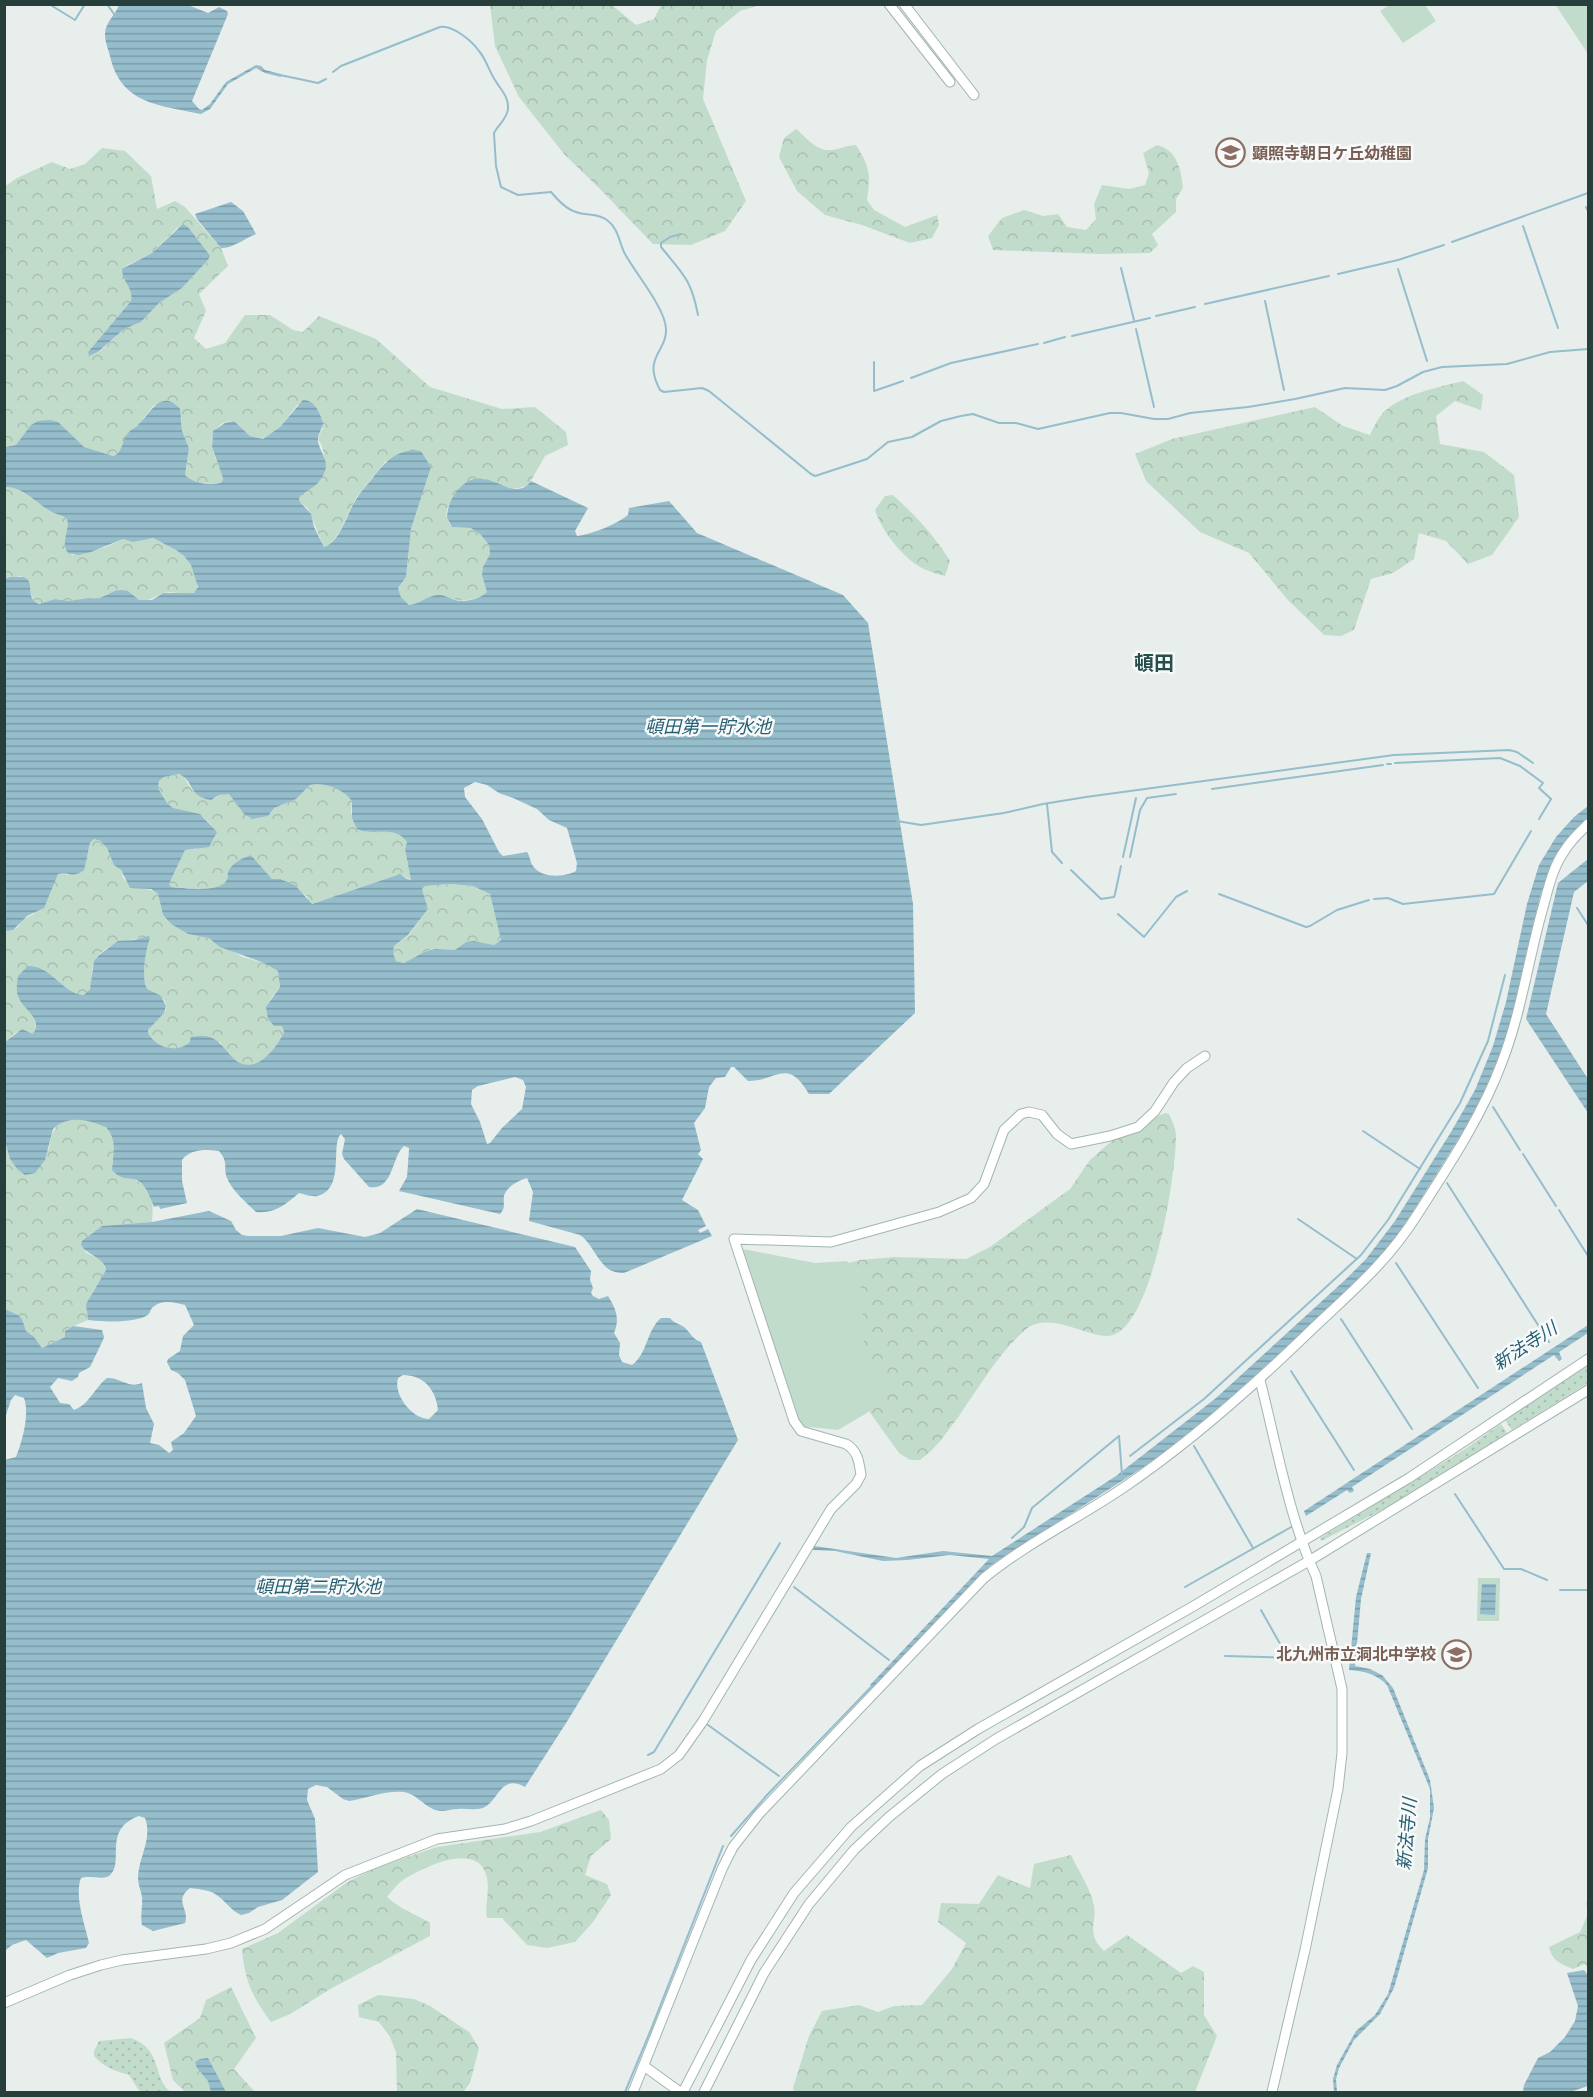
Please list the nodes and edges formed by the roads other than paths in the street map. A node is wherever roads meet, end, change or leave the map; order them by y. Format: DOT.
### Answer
graph roads {
  1 [pos="889,4"];
  2 [pos="904,4"];
  3 [pos="950,82"];
  4 [pos="974,95"];
  5 [pos="1588,824"];
  6 [pos="1205,1056"];
  7 [pos="1588,1359"];
  8 [pos="1260,1380"];
  9 [pos="1588,1390"];
  10 [pos="1303,1542"];
  11 [pos="1309,1561"];
  12 [pos="4,2003"];
  13 [pos="644,2066"];
  14 [pos="633,2092"];
  15 [pos="681,2092"];
  16 [pos="704,2092"];
  17 [pos="1272,2092"];
  1 -- 3 [label="street"];
  2 -- 4 [label="street"];
  5 -- 8 [label="street"];
  6 -- 12 [label="street"];
  7 -- 10 [label="street"];
  8 -- 10 [label="street"];
  8 -- 13 [label="street"];
  9 -- 11 [label="street"];
  10 -- 11 [label="street"];
  10 -- 15 [label="street"];
  11 -- 16 [label="street"];
  11 -- 17 [label="street"];
  13 -- 14 [label="street"];
  13 -- 15 [label="street"];
}
